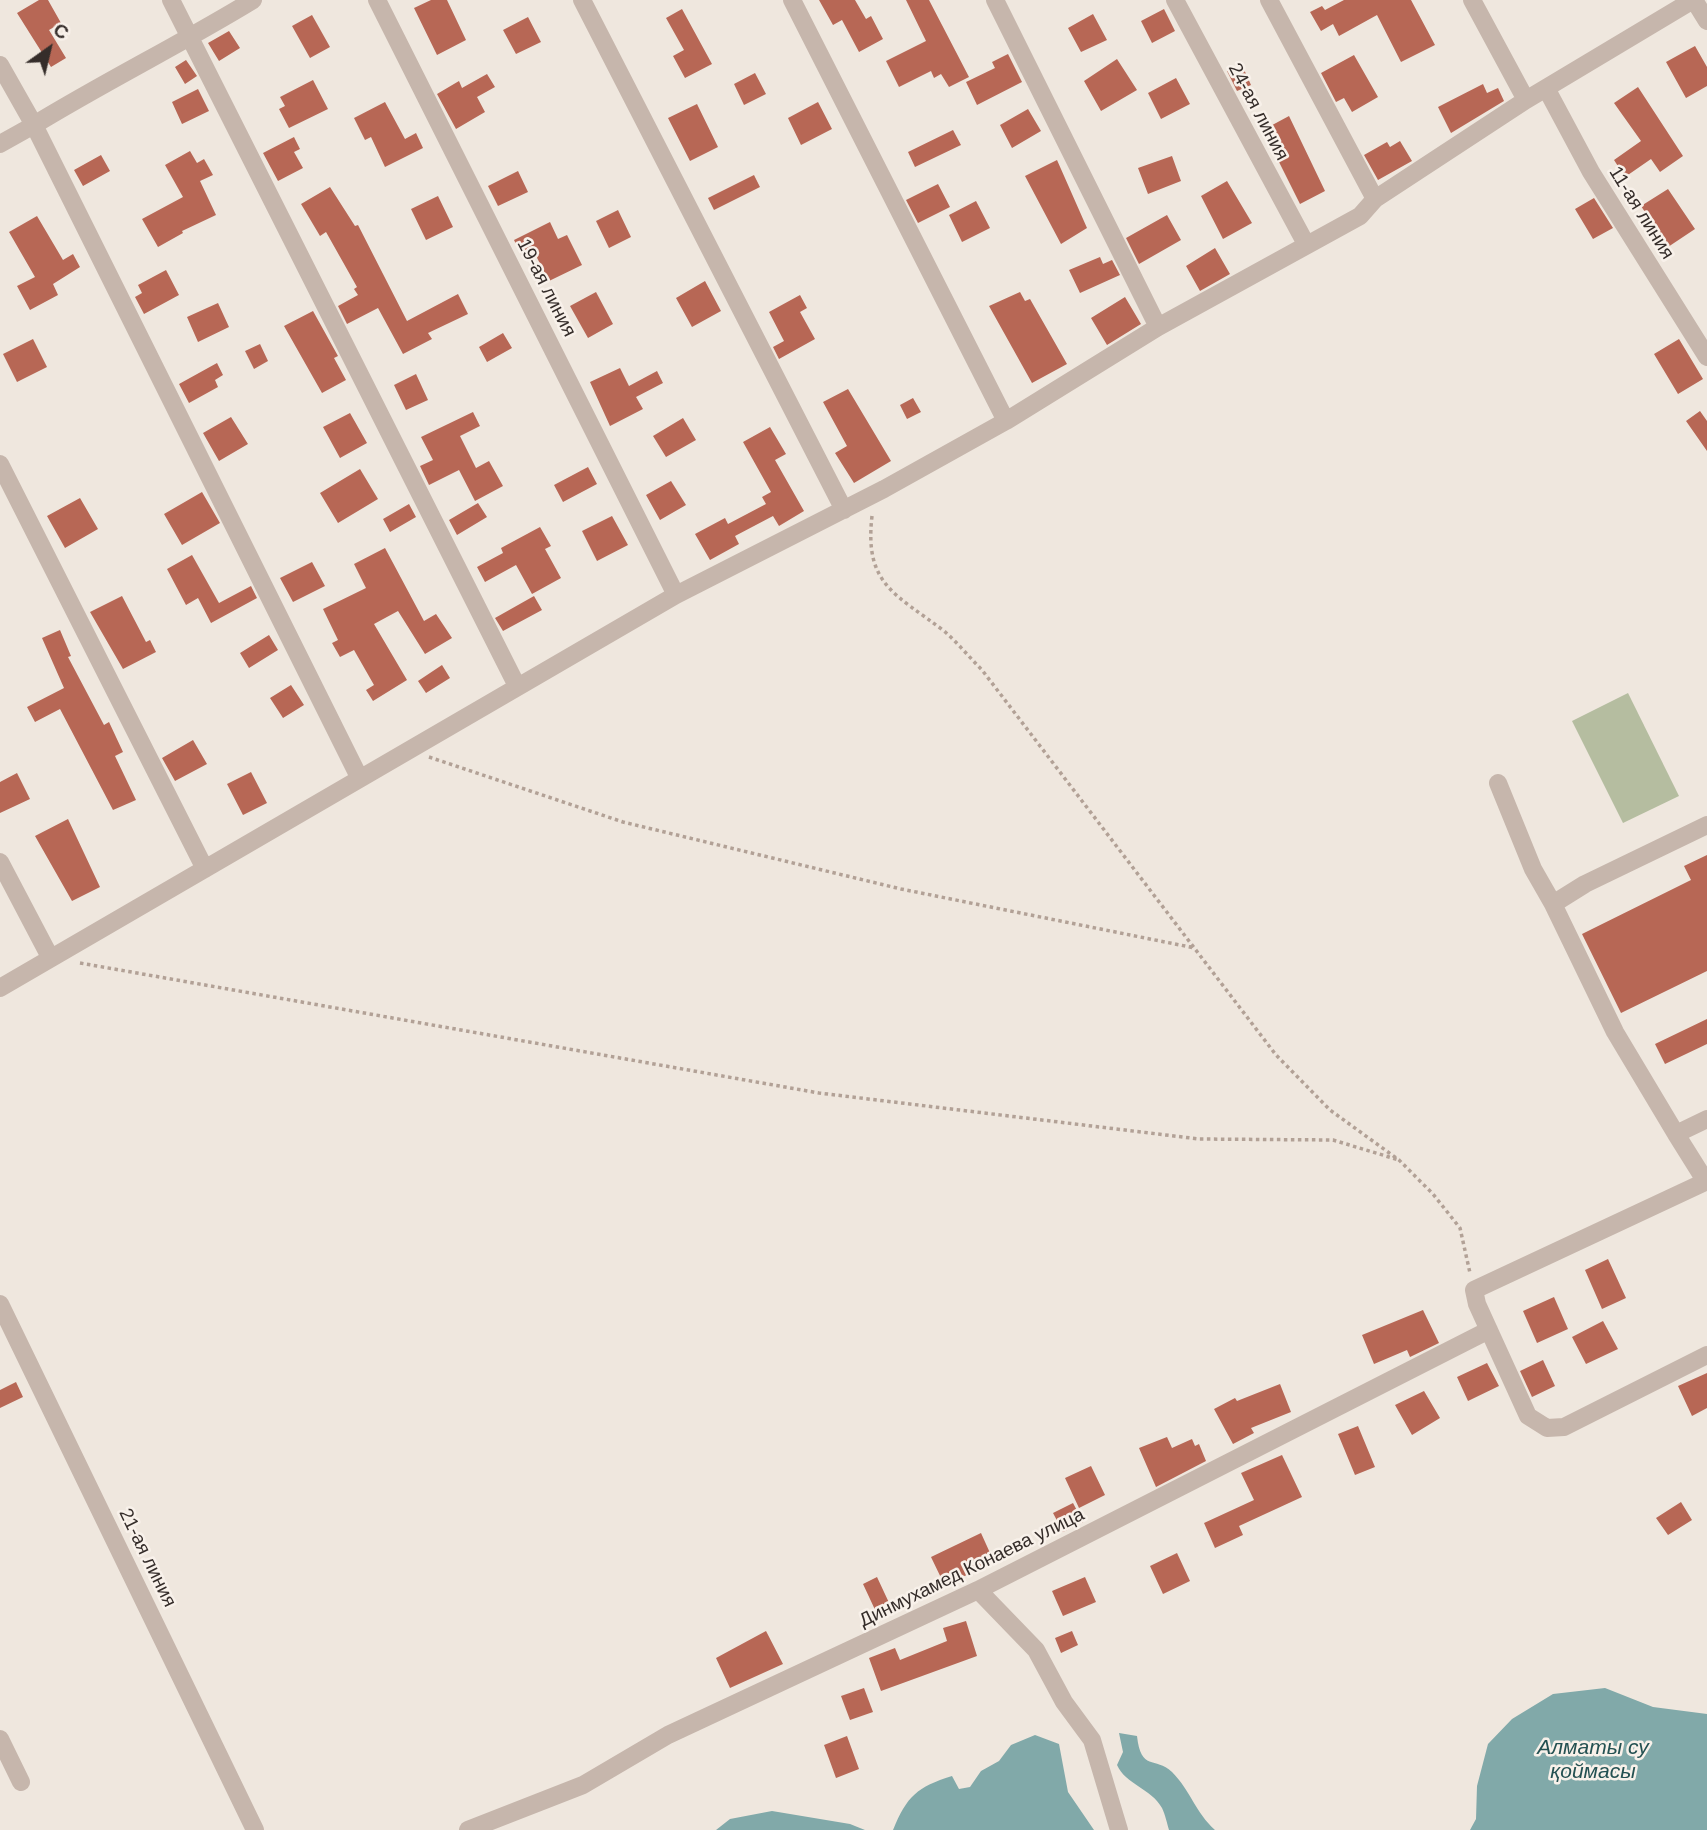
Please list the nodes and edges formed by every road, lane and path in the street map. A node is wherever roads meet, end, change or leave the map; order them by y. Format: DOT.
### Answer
graph roads {
  1 [pos="171,0"];
  2 [pos="253,0"];
  3 [pos="377,0"];
  4 [pos="582,0"];
  5 [pos="792,0"];
  6 [pos="995,0"];
  7 [pos="1175,0"];
  8 [pos="1269,0"];
  9 [pos="1472,0"];
  10 [pos="1694,0"];
  11 [pos="1707,20"];
  12 [pos="191,38"];
  13 [pos="0,65"];
  14 [pos="1546,88"];
  15 [pos="1526,100"];
  16 [pos="34,125"];
  17 [pos="0,144"];
  18 [pos="1375,199"];
  19 [pos="1306,244"];
  20 [pos="1158,327"];
  21 [pos="1707,357"];
  22 [pos="1006,421"];
  23 [pos="0,464"];
  24 [pos="884,489"];
  25 [pos="844,510"];
  26 [pos="676,595"];
  27 [pos="517,686"];
  28 [pos="406,750"];
  29 [pos="359,777"];
  30 [pos="1498,783"];
  31 [pos="1707,825"];
  32 [pos="0,862"];
  33 [pos="205,869"];
  34 [pos="1553,904"];
  35 [pos="1197,949"];
  36 [pos="50,957"];
  37 [pos="0,988"];
  38 [pos="1707,1119"];
  39 [pos="1676,1134"];
  40 [pos="1399,1160"];
  41 [pos="1706,1181"];
  42 [pos="1474,1290"];
  43 [pos="0,1304"];
  44 [pos="1489,1330"];
  45 [pos="1707,1355"];
  46 [pos="978,1590"];
  47 [pos="0,1739"];
  48 [pos="21,1782"];
  49 [pos="255,1830"];
  50 [pos="468,1830"];
  51 [pos="1119,1830"];
  1 -- 12 [label="street"];
  2 -- 12 [label="street"];
  3 -- 26 [label="street, 19-ая линия"];
  4 -- 25 [label="street"];
  5 -- 22 [label="street"];
  6 -- 20 [label="street"];
  7 -- 19 [label="street, 24-ая линия"];
  8 -- 18 [label="street"];
  9 -- 15 [label="street"];
  10 -- 11 [label="street"];
  10 -- 14 [label="street"];
  12 -- 16 [label="street"];
  12 -- 27 [label="street"];
  13 -- 16 [label="street"];
  14 -- 15 [label="street"];
  14 -- 21 [label="street, 11-ая линия"];
  15 -- 18 [label="street"];
  16 -- 17 [label="street"];
  16 -- 29 [label="street"];
  18 -- 19 [label="street"];
  19 -- 20 [label="street"];
  20 -- 22 [label="street"];
  22 -- 24 [label="street"];
  23 -- 33 [label="street"];
  24 -- 25 [label="street"];
  24 -- 35 [label="path"];
  25 -- 26 [label="street"];
  26 -- 27 [label="street"];
  27 -- 28 [label="street"];
  28 -- 29 [label="street"];
  28 -- 35 [label="path"];
  29 -- 33 [label="street"];
  30 -- 34 [label="street"];
  31 -- 34 [label="street"];
  32 -- 36 [label="street"];
  33 -- 36 [label="street"];
  34 -- 39 [label="street"];
  35 -- 40 [label="path"];
  36 -- 37 [label="street"];
  36 -- 40 [label="path"];
  38 -- 39 [label="street"];
  39 -- 41 [label="street"];
  40 -- 42 [label="path"];
  41 -- 42 [label="street"];
  42 -- 44 [label="street"];
  43 -- 49 [label="street, 21-ая линия"];
  44 -- 45 [label="street"];
  44 -- 46 [label="street, Динмухамед Конаева улица"];
  46 -- 50 [label="street, Динмухамед Конаева улица"];
  46 -- 51 [label="street"];
  47 -- 48 [label="street"];
}
